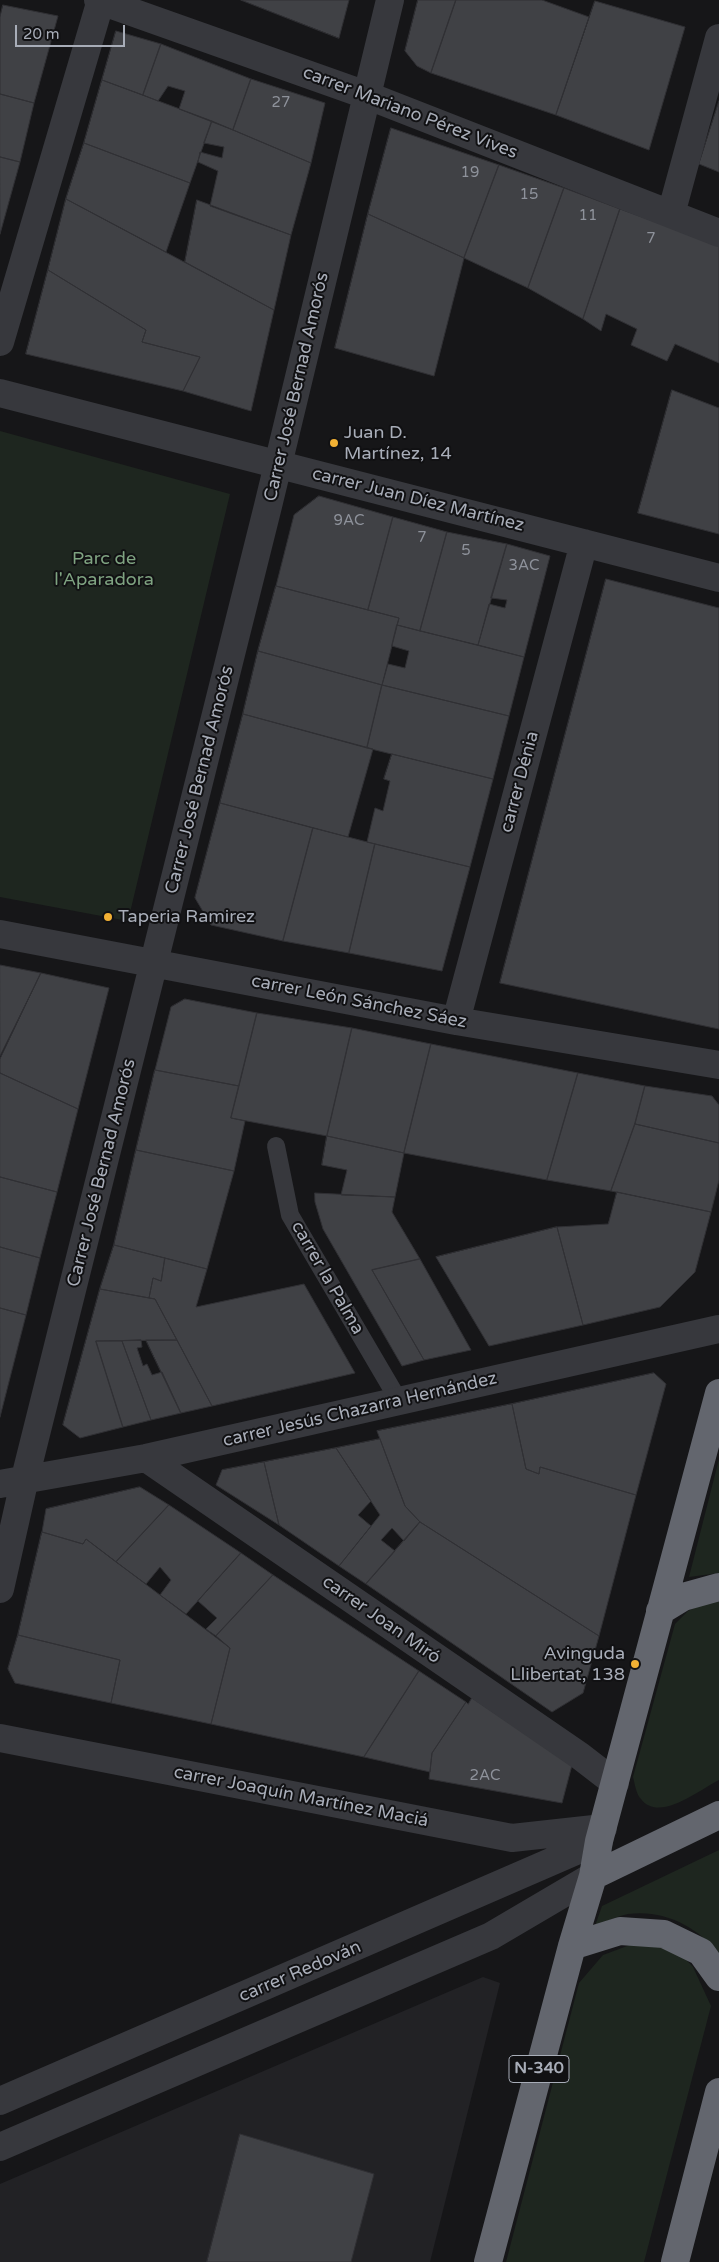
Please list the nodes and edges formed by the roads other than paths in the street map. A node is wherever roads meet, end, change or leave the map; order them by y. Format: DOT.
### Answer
graph roads {
  1 [pos="100,0"];
  2 [pos="390,0"];
  3 [pos="719,38"];
  4 [pos="366,95"];
  5 [pos="670,214"];
  6 [pos="719,233"];
  7 [pos="0,342"];
  8 [pos="0,393"];
  9 [pos="278,464"];
  10 [pos="584,543"];
  11 [pos="719,578"];
  12 [pos="0,934"];
  13 [pos="155,962"];
  14 [pos="456,1021"];
  15 [pos="719,1066"];
  16 [pos="276,1146"];
  17 [pos="719,1329"];
  18 [pos="719,1393"];
  19 [pos="398,1401"];
  20 [pos="146,1458"];
  21 [pos="13,1481"];
  22 [pos="719,1587"];
  23 [pos="0,1589"];
  24 [pos="660,1611"];
  25 [pos="0,1738"];
  26 [pos="615,1783"];
  27 [pos="719,1815"];
  28 [pos="601,1835"];
  29 [pos="593,1876"];
  30 [pos="572,1946"];
  31 [pos="719,1977"];
  32 [pos="719,2092"];
  33 [pos="0,2101"];
  34 [pos="0,2147"];
  35 [pos="488,2262"];
  36 [pos="676,2262"];
  1 -- 4 [label="street, carrer Mariano Pérez Vives"];
  1 -- 7 [label="street"];
  2 -- 4 [label="street, Carrer José Bernad Amorós"];
  3 -- 5 [label="street"];
  4 -- 5 [label="street, carrer Mariano Pérez Vives"];
  4 -- 9 [label="street, Carrer José Bernad Amorós"];
  5 -- 6 [label="street, carrer Mariano Pérez Vives"];
  8 -- 9 [label="street, carrer Juan Díez Martínez"];
  9 -- 10 [label="street, carrer Juan Díez Martínez"];
  9 -- 13 [label="street, Carrer José Bernad Amorós"];
  10 -- 11 [label="street, carrer Juan Díez Martínez"];
  10 -- 14 [label="street, carrer Dénia"];
  12 -- 13 [label="street, carrer León Sánchez Sáez"];
  13 -- 14 [label="street, carrer León Sánchez Sáez"];
  13 -- 21 [label="street, Carrer José Bernad Amorós"];
  14 -- 15 [label="street, carrer León Sánchez Sáez"];
  16 -- 19 [label="lane, carrer la Palma"];
  17 -- 19 [label="street, carrer Jesús Chazarra Hernández"];
  18 -- 24 [label="highway, N-340"];
  19 -- 20 [label="street, carrer Jesús Chazarra Hernández"];
  20 -- 21 [label="street, carrer Jesús Chazarra Hernández"];
  20 -- 26 [label="street, carrer Joan Miró"];
  21 -- 23 [label="street, Carrer José Bernad Amorós"];
  22 -- 24 [label="highway"];
  24 -- 26 [label="highway, N-340"];
  25 -- 28 [label="street, carrer Joaquín Martínez Maciá"];
  26 -- 28 [label="highway, N-340"];
  27 -- 29 [label="highway"];
  28 -- 29 [label="highway, N-340"];
  28 -- 33 [label="street, carrer Redován"];
  29 -- 30 [label="highway, N-340"];
  29 -- 34 [label="street"];
  30 -- 31 [label="highway"];
  30 -- 35 [label="highway, N-340"];
  32 -- 36 [label="highway"];
}
